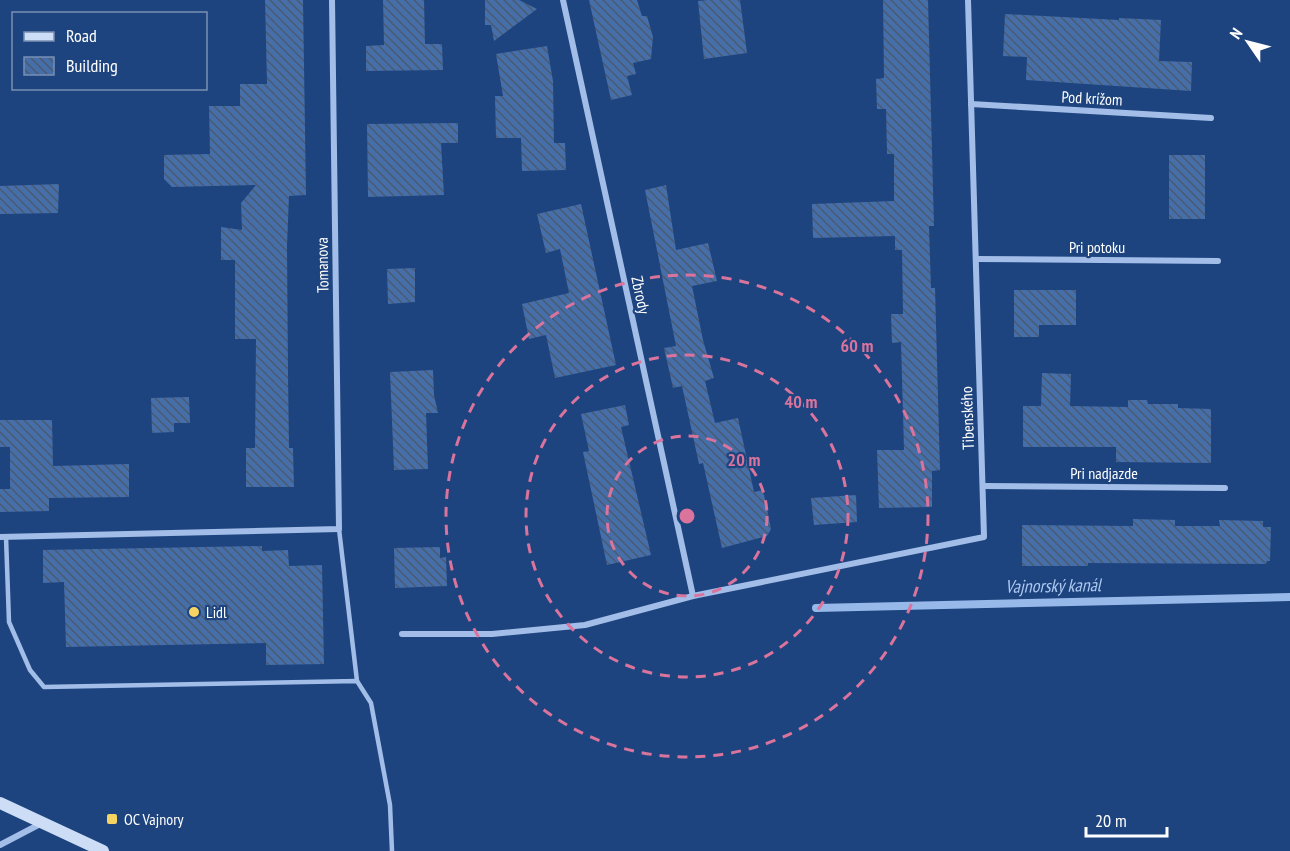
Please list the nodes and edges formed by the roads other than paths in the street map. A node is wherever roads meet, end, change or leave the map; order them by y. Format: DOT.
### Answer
graph roads {
  1 [pos="332,0"];
  2 [pos="563,0"];
  3 [pos="968,0"];
  4 [pos="971,104"];
  5 [pos="1211,118"];
  6 [pos="976,259"];
  7 [pos="1218,261"];
  8 [pos="983,486"];
  9 [pos="1225,488"];
  10 [pos="339,529"];
  11 [pos="3,537"];
  12 [pos="693,596"];
  13 [pos="402,634"];
  14 [pos="357,681"];
  15 [pos="0,803"];
  16 [pos="42,823"];
  17 [pos="0,845"];
  18 [pos="103,851"];
  19 [pos="392,851"];
  1 -- 10 [label="street, Tomanova"];
  2 -- 12 [label="street, Zbrody"];
  3 -- 4 [label="street, Tibenského"];
  4 -- 5 [label="street, Pod krížom"];
  4 -- 6 [label="street, Tibenského"];
  6 -- 7 [label="street, Pri potoku"];
  6 -- 8 [label="street, Tibenského"];
  8 -- 9 [label="street, Pri nadjazde"];
  8 -- 12 [label="street, Tibenského"];
  10 -- 11 [label="street"];
  10 -- 14 [label="lane"];
  11 -- 14 [label="lane"];
  12 -- 13 [label="street"];
  14 -- 19 [label="lane"];
  15 -- 16 [label="main road"];
  16 -- 17 [label="street"];
  16 -- 18 [label="main road"];
}
